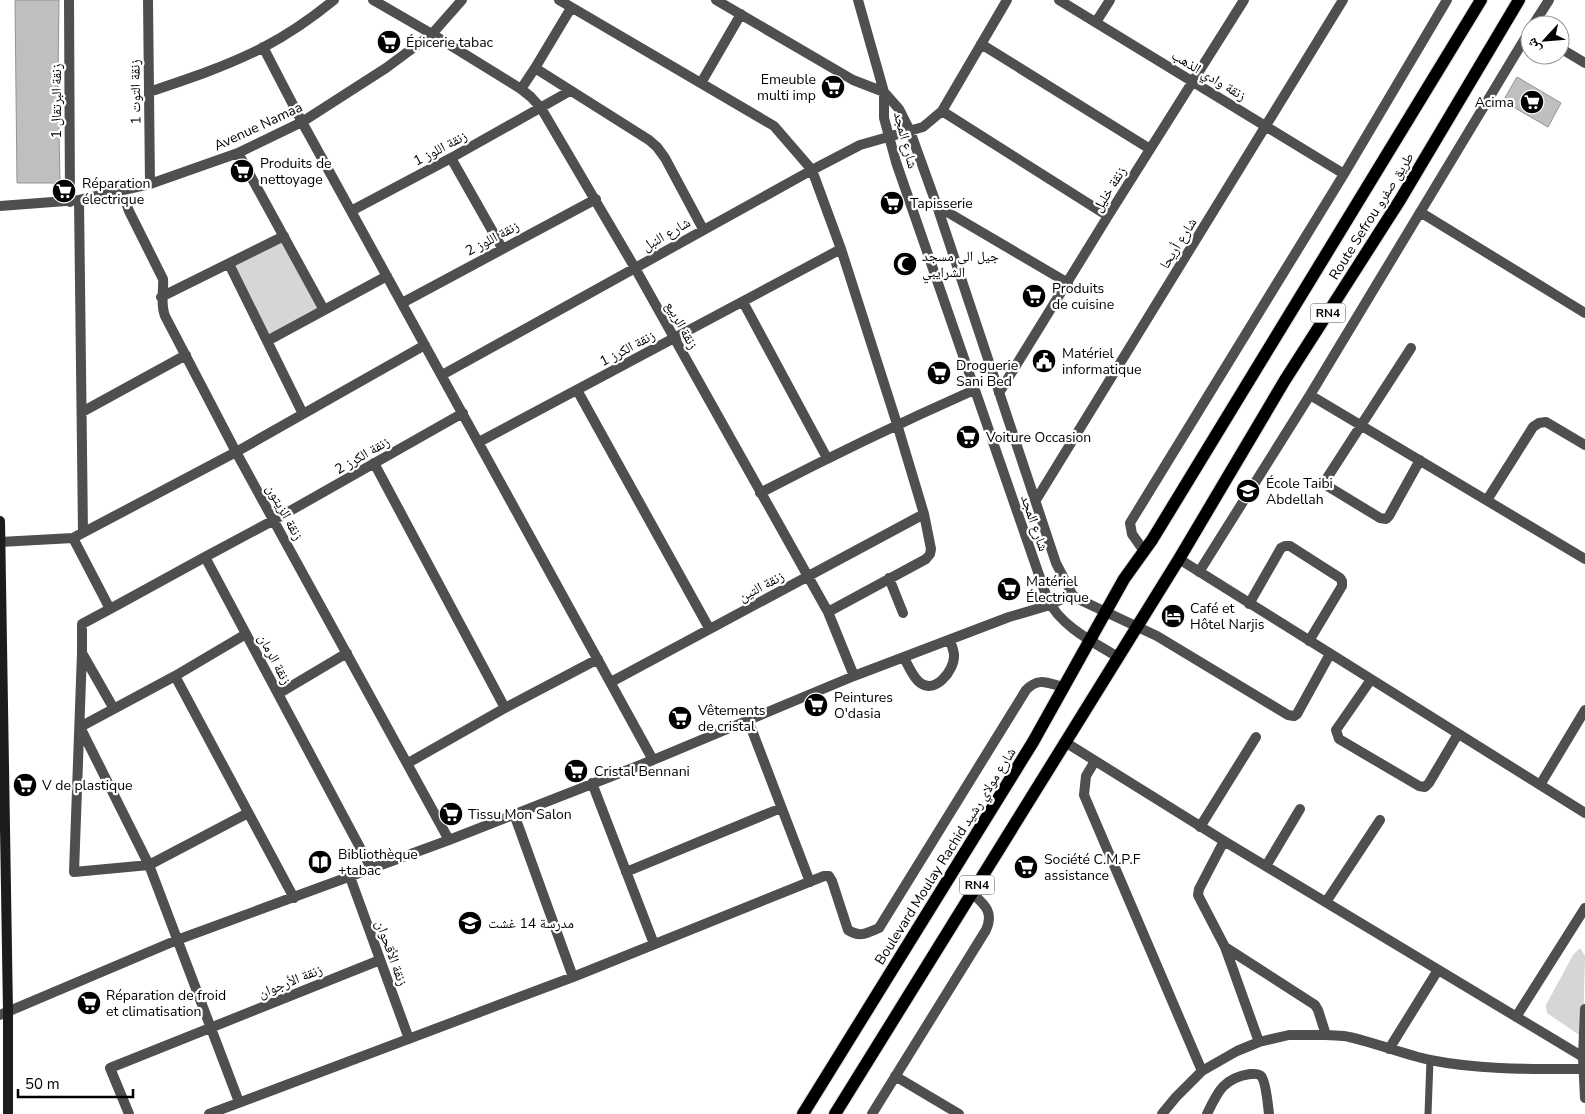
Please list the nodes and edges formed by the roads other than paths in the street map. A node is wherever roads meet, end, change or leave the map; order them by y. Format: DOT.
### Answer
graph roads {
  1 [pos="69,0"];
  2 [pos="148,0"];
  3 [pos="334,0"];
  4 [pos="373,0"];
  5 [pos="462,0"];
  6 [pos="558,0"];
  7 [pos="716,0"];
  8 [pos="858,0"];
  9 [pos="1007,0"];
  10 [pos="1059,0"];
  11 [pos="1110,0"];
  12 [pos="1244,0"];
  13 [pos="1343,0"];
  14 [pos="1447,0"];
  15 [pos="1481,0"];
  16 [pos="1519,0"];
  17 [pos="1549,0"];
  18 [pos="572,8"];
  19 [pos="741,14"];
  20 [pos="1539,15"];
  21 [pos="1096,22"];
  22 [pos="432,34"];
  23 [pos="981,44"];
  24 [pos="263,47"];
  25 [pos="1520,47"];
  26 [pos="1570,54"];
  27 [pos="1585,63"];
  28 [pos="535,68"];
  29 [pos="1193,82"];
  30 [pos="701,83"];
  31 [pos="521,88"];
  32 [pos="570,91"];
  33 [pos="149,92"];
  34 [pos="884,92"];
  35 [pos="541,108"];
  36 [pos="942,111"];
  37 [pos="302,122"];
  38 [pos="1267,126"];
  39 [pos="910,131"];
  40 [pos="889,138"];
  41 [pos="1150,149"];
  42 [pos="238,153"];
  43 [pos="452,158"];
  44 [pos="812,170"];
  45 [pos="1344,174"];
  46 [pos="150,184"];
  47 [pos="122,191"];
  48 [pos="596,199"];
  49 [pos="75,201"];
  50 [pos="0,206"];
  51 [pos="937,206"];
  52 [pos="351,211"];
  53 [pos="1420,212"];
  54 [pos="1108,216"];
  55 [pos="703,229"];
  56 [pos="284,236"];
  57 [pos="502,248"];
  58 [pos="841,249"];
  59 [pos="228,264"];
  60 [pos="635,268"];
  61 [pos="387,276"];
  62 [pos="1068,283"];
  63 [pos="161,297"];
  64 [pos="743,302"];
  65 [pos="402,303"];
  66 [pos="324,310"];
  67 [pos="1585,313"];
  68 [pos="674,339"];
  69 [pos="267,341"];
  70 [pos="425,345"];
  71 [pos="1411,348"];
  72 [pos="186,356"];
  73 [pos="442,375"];
  74 [pos="577,390"];
  75 [pos="974,390"];
  76 [pos="999,393"];
  77 [pos="1310,395"];
  78 [pos="82,412"];
  79 [pos="463,413"];
  80 [pos="303,414"];
  81 [pos="897,424"];
  82 [pos="1361,424"];
  83 [pos="479,442"];
  84 [pos="1585,445"];
  85 [pos="236,452"];
  86 [pos="827,458"];
  87 [pos="1420,460"];
  88 [pos="374,463"];
  89 [pos="760,493"];
  90 [pos="1036,500"];
  91 [pos="1487,500"];
  92 [pos="924,514"];
  93 [pos="274,520"];
  94 [pos="0,521"];
  95 [pos="0,528"];
  96 [pos="83,533"];
  97 [pos="73,538"];
  98 [pos="0,542"];
  99 [pos="1144,551"];
  100 [pos="205,558"];
  101 [pos="1585,559"];
  102 [pos="1178,560"];
  103 [pos="1199,572"];
  104 [pos="807,577"];
  105 [pos="889,578"];
  106 [pos="1072,594"];
  107 [pos="1249,604"];
  108 [pos="1050,605"];
  109 [pos="110,609"];
  110 [pos="1106,611"];
  111 [pos="828,612"];
  112 [pos="903,613"];
  113 [pos="1137,625"];
  114 [pos="709,628"];
  115 [pos="246,634"];
  116 [pos="950,640"];
  117 [pos="1090,640"];
  118 [pos="1309,641"];
  119 [pos="82,653"];
  120 [pos="347,653"];
  121 [pos="1330,654"];
  122 [pos="1118,656"];
  123 [pos="904,658"];
  124 [pos="598,659"];
  125 [pos="176,676"];
  126 [pos="854,676"];
  127 [pos="1370,681"];
  128 [pos="610,682"];
  129 [pos="1063,687"];
  130 [pos="278,694"];
  131 [pos="505,708"];
  132 [pos="114,709"];
  133 [pos="1585,710"];
  134 [pos="748,720"];
  135 [pos="80,727"];
  136 [pos="1458,734"];
  137 [pos="1256,737"];
  138 [pos="1065,742"];
  139 [pos="652,760"];
  140 [pos="1094,761"];
  141 [pos="408,763"];
  142 [pos="2,764"];
  143 [pos="592,783"];
  144 [pos="1540,785"];
  145 [pos="781,808"];
  146 [pos="1300,809"];
  147 [pos="248,813"];
  148 [pos="1585,813"];
  149 [pos="514,814"];
  150 [pos="1380,820"];
  151 [pos="1200,827"];
  152 [pos="450,840"];
  153 [pos="1224,841"];
  154 [pos="149,865"];
  155 [pos="1266,866"];
  156 [pos="372,870"];
  157 [pos="626,872"];
  158 [pos="350,877"];
  159 [pos="810,882"];
  160 [pos="972,893"];
  161 [pos="294,898"];
  162 [pos="1326,902"];
  163 [pos="1585,908"];
  164 [pos="177,940"];
  165 [pos="654,944"];
  166 [pos="1225,947"];
  167 [pos="380,960"];
  168 [pos="1438,970"];
  169 [pos="573,977"];
  170 [pos="1585,1009"];
  171 [pos="4,1013"];
  172 [pos="1516,1017"];
  173 [pos="210,1027"];
  174 [pos="1326,1035"];
  175 [pos="1584,1035"];
  176 [pos="409,1039"];
  177 [pos="1259,1042"];
  178 [pos="1388,1049"];
  179 [pos="1583,1056"];
  180 [pos="1430,1060"];
  181 [pos="1583,1069"];
  182 [pos="1202,1071"];
  183 [pos="895,1076"];
  184 [pos="1585,1092"];
  185 [pos="239,1102"];
  186 [pos="8,1114"];
  187 [pos="129,1114"];
  188 [pos="210,1114"];
  189 [pos="804,1114"];
  190 [pos="835,1114"];
  191 [pos="872,1114"];
  192 [pos="960,1114"];
  193 [pos="1162,1114"];
  194 [pos="1208,1114"];
  195 [pos="1269,1114"];
  196 [pos="1428,1114"];
  1 -- 49 [label="street, زنقة البرتقال 1"];
  2 -- 33 [label="street, زنقة التوت 1"];
  3 -- 24 [label="street"];
  4 -- 22 [label="street, زنقة الربيع"];
  5 -- 22 [label="street, Avenue Namaa"];
  6 -- 18 [label="street"];
  7 -- 19 [label="street"];
  8 -- 34 [label="street"];
  9 -- 23 [label="street, شارع النبل"];
  10 -- 21 [label="street, زنقة وادي الذهب"];
  11 -- 21 [label="street"];
  12 -- 29 [label="street, زنقة خليل"];
  13 -- 38 [label="street, شارع أريحا"];
  14 -- 45 [label="street"];
  15 -- 99 [label="main road, Route Sefrou طريق صفرو / RN4"];
  16 -- 102 [label="main road, Route Sefrou طريق صفرو / RN4"];
  17 -- 20 [label="street"];
  18 -- 28 [label="street"];
  18 -- 30 [label="street"];
  19 -- 30 [label="street"];
  19 -- 34 [label="street"];
  21 -- 29 [label="street, زنقة وادي الذهب"];
  22 -- 31 [label="street, زنقة الربيع"];
  22 -- 37 [label="street, Avenue Namaa"];
  23 -- 36 [label="street, شارع النبل"];
  23 -- 41 [label="street"];
  24 -- 33 [label="street"];
  24 -- 37 [label="street"];
  25 -- 53 [label="street"];
  26 -- 27 [label="street"];
  28 -- 31 [label="street"];
  28 -- 32 [label="street"];
  29 -- 38 [label="street, زنقة وادي الذهب"];
  29 -- 41 [label="street, زنقة خليل"];
  30 -- 44 [label="street"];
  31 -- 35 [label="street, زنقة الربيع"];
  32 -- 35 [label="street, زنقة اللوز 1"];
  32 -- 55 [label="street"];
  33 -- 46 [label="street, زنقة التوت 1"];
  34 -- 39 [label="street, شارع المجد"];
  34 -- 40 [label="street, شارع المجد"];
  35 -- 43 [label="street, زنقة اللوز 1"];
  35 -- 48 [label="street, زنقة الربيع"];
  36 -- 39 [label="street, شارع النبل"];
  36 -- 54 [label="street"];
  37 -- 42 [label="street, Avenue Namaa"];
  37 -- 52 [label="street"];
  38 -- 45 [label="street, زنقة وادي الذهب"];
  38 -- 90 [label="street, شارع أريحا"];
  39 -- 40 [label="street, شارع النبل"];
  39 -- 51 [label="street, شارع المجد"];
  40 -- 44 [label="street, شارع النبل"];
  40 -- 75 [label="street, شارع المجد"];
  41 -- 54 [label="street, زنقة خليل"];
  42 -- 46 [label="street, Avenue Namaa"];
  42 -- 56 [label="street"];
  43 -- 52 [label="street, زنقة اللوز 1"];
  43 -- 57 [label="street"];
  44 -- 55 [label="street, شارع النبل"];
  44 -- 58 [label="street"];
  45 -- 99 [label="street"];
  46 -- 47 [label="street, Avenue Namaa"];
  47 -- 49 [label="street, Avenue Namaa"];
  47 -- 63 [label="street, زنقة الزيتون"];
  48 -- 57 [label="street, زنقة اللوز 2"];
  48 -- 60 [label="street, زنقة الربيع"];
  49 -- 50 [label="street, Avenue Namaa"];
  49 -- 78 [label="street, زنقة البرتقال 1"];
  51 -- 62 [label="street"];
  51 -- 76 [label="street, شارع المجد"];
  52 -- 61 [label="street"];
  53 -- 67 [label="street"];
  53 -- 77 [label="street"];
  54 -- 62 [label="street, زنقة خليل"];
  55 -- 60 [label="street, شارع النبل"];
  56 -- 59 [label="street"];
  56 -- 66 [label="street"];
  57 -- 65 [label="street, زنقة اللوز 2"];
  58 -- 64 [label="street, زنقة الكرز 1"];
  58 -- 81 [label="street"];
  59 -- 63 [label="street"];
  59 -- 69 [label="street"];
  60 -- 68 [label="street, زنقة الربيع"];
  60 -- 73 [label="street, شارع النبل"];
  61 -- 65 [label="street"];
  61 -- 66 [label="street"];
  62 -- 76 [label="street, زنقة خليل"];
  63 -- 72 [label="street, زنقة الزيتون"];
  64 -- 68 [label="street, زنقة الكرز 1"];
  64 -- 86 [label="street"];
  65 -- 70 [label="street"];
  66 -- 69 [label="street"];
  68 -- 74 [label="street, زنقة الكرز 1"];
  68 -- 89 [label="street, زنقة الربيع"];
  69 -- 80 [label="street"];
  70 -- 73 [label="street"];
  70 -- 80 [label="street"];
  71 -- 82 [label="street"];
  72 -- 78 [label="street"];
  72 -- 85 [label="street, زنقة الزيتون"];
  73 -- 79 [label="street"];
  74 -- 83 [label="street, زنقة الكرز 1"];
  74 -- 114 [label="street"];
  75 -- 81 [label="street"];
  75 -- 108 [label="street, شارع المجد"];
  76 -- 90 [label="street, شارع المجد"];
  77 -- 82 [label="street"];
  77 -- 103 [label="street"];
  78 -- 96 [label="street, زنقة البرتقال 1"];
  79 -- 83 [label="street"];
  79 -- 88 [label="street, زنقة الكرز 2"];
  80 -- 85 [label="street"];
  81 -- 86 [label="street"];
  81 -- 92 [label="street"];
  82 -- 87 [label="street"];
  82 -- 87 [label="street"];
  83 -- 124 [label="street"];
  84 -- 91 [label="street"];
  85 -- 93 [label="street, زنقة الزيتون"];
  85 -- 96 [label="street"];
  86 -- 89 [label="street"];
  87 -- 91 [label="street"];
  88 -- 93 [label="street, زنقة الكرز 2"];
  88 -- 131 [label="street"];
  89 -- 104 [label="street, زنقة الربيع"];
  90 -- 106 [label="street, شارع المجد"];
  91 -- 101 [label="street"];
  92 -- 104 [label="street, زنقة التين"];
  92 -- 105 [label="street"];
  93 -- 100 [label="street, زنقة الكرز 2"];
  93 -- 120 [label="street, زنقة الزيتون"];
  94 -- 95 [label="street"];
  95 -- 98 [label="street"];
  96 -- 97 [label="street"];
  97 -- 98 [label="street"];
  97 -- 109 [label="street"];
  98 -- 142 [label="street"];
  99 -- 110 [label="main road, Route Sefrou طريق صفرو / RN4"];
  100 -- 109 [label="street"];
  100 -- 115 [label="street, زنقة الرمان"];
  102 -- 103 [label="street"];
  102 -- 113 [label="main road, Route Sefrou طريق صفرو / RN4"];
  103 -- 107 [label="street"];
  104 -- 111 [label="street, زنقة الربيع"];
  104 -- 114 [label="street, زنقة التين"];
  105 -- 111 [label="street"];
  105 -- 112 [label="street"];
  106 -- 108 [label="street"];
  106 -- 110 [label="street"];
  107 -- 118 [label="street"];
  107 -- 118 [label="street"];
  108 -- 116 [label="street"];
  108 -- 117 [label="street, شارع المجد"];
  109 -- 119 [label="street"];
  110 -- 113 [label="street"];
  110 -- 117 [label="main road, Boulevard Moulay Rachid شارع مولاي رشيد / RN4"];
  111 -- 126 [label="street, زنقة الربيع"];
  113 -- 121 [label="street"];
  113 -- 122 [label="main road, RN4"];
  114 -- 128 [label="street, زنقة التين"];
  115 -- 125 [label="street"];
  115 -- 130 [label="street, زنقة الرمان"];
  116 -- 123 [label="street"];
  116 -- 123 [label="street"];
  117 -- 122 [label="street, شارع المجد"];
  117 -- 129 [label="main road, Boulevard Moulay Rachid شارع مولاي رشيد / RN4"];
  118 -- 121 [label="street"];
  119 -- 132 [label="street"];
  119 -- 135 [label="street"];
  120 -- 130 [label="street"];
  120 -- 141 [label="street, زنقة الزيتون"];
  121 -- 127 [label="street"];
  122 -- 138 [label="main road, RN4"];
  123 -- 126 [label="street"];
  124 -- 128 [label="street"];
  124 -- 131 [label="street"];
  125 -- 132 [label="street"];
  125 -- 147 [label="street"];
  126 -- 134 [label="street"];
  127 -- 136 [label="street"];
  127 -- 136 [label="street"];
  128 -- 139 [label="street"];
  129 -- 159 [label="street"];
  129 -- 189 [label="main road, Boulevard Moulay Rachid شارع مولاي رشيد / RN4"];
  130 -- 156 [label="street, زنقة الرمان"];
  131 -- 141 [label="street"];
  132 -- 135 [label="street"];
  133 -- 144 [label="street"];
  134 -- 139 [label="street"];
  134 -- 145 [label="street"];
  135 -- 154 [label="street"];
  135 -- 154 [label="street"];
  136 -- 144 [label="street"];
  137 -- 151 [label="street"];
  138 -- 140 [label="street"];
  138 -- 160 [label="main road, RN4"];
  139 -- 143 [label="street"];
  140 -- 151 [label="street"];
  140 -- 182 [label="street"];
  141 -- 152 [label="street, زنقة الزيتون"];
  142 -- 171 [label="street"];
  143 -- 149 [label="street"];
  143 -- 157 [label="street"];
  144 -- 148 [label="street"];
  145 -- 157 [label="street"];
  145 -- 159 [label="street"];
  146 -- 155 [label="street"];
  147 -- 154 [label="street"];
  147 -- 161 [label="street"];
  149 -- 152 [label="street"];
  149 -- 169 [label="street"];
  150 -- 162 [label="street"];
  151 -- 153 [label="street"];
  152 -- 156 [label="street"];
  153 -- 155 [label="street"];
  153 -- 166 [label="street"];
  154 -- 164 [label="street"];
  155 -- 162 [label="street"];
  156 -- 158 [label="street"];
  157 -- 165 [label="street"];
  158 -- 161 [label="street"];
  158 -- 167 [label="street, زنقة الأقحوان"];
  159 -- 165 [label="street"];
  160 -- 183 [label="street"];
  160 -- 190 [label="main road, RN4"];
  161 -- 164 [label="street"];
  162 -- 168 [label="street"];
  163 -- 172 [label="street"];
  164 -- 171 [label="street"];
  164 -- 173 [label="street"];
  165 -- 169 [label="street"];
  166 -- 174 [label="street"];
  166 -- 177 [label="street"];
  167 -- 173 [label="street, زنقة الأرجوان"];
  167 -- 176 [label="street, زنقة الأقحوان"];
  168 -- 172 [label="street"];
  168 -- 178 [label="street"];
  169 -- 176 [label="street"];
  170 -- 175 [label="street"];
  171 -- 186 [label="street"];
  172 -- 179 [label="street"];
  173 -- 185 [label="street"];
  173 -- 187 [label="street, زنقة الأرجوان"];
  174 -- 177 [label="street"];
  174 -- 178 [label="street"];
  175 -- 179 [label="street"];
  176 -- 185 [label="street"];
  177 -- 182 [label="street"];
  178 -- 180 [label="street"];
  179 -- 181 [label="street"];
  180 -- 181 [label="street"];
  180 -- 196 [label="lane"];
  181 -- 184 [label="street"];
  182 -- 193 [label="street"];
  183 -- 191 [label="street"];
  183 -- 192 [label="street"];
  185 -- 188 [label="street"];
  194 -- 195 [label="street"];
}
